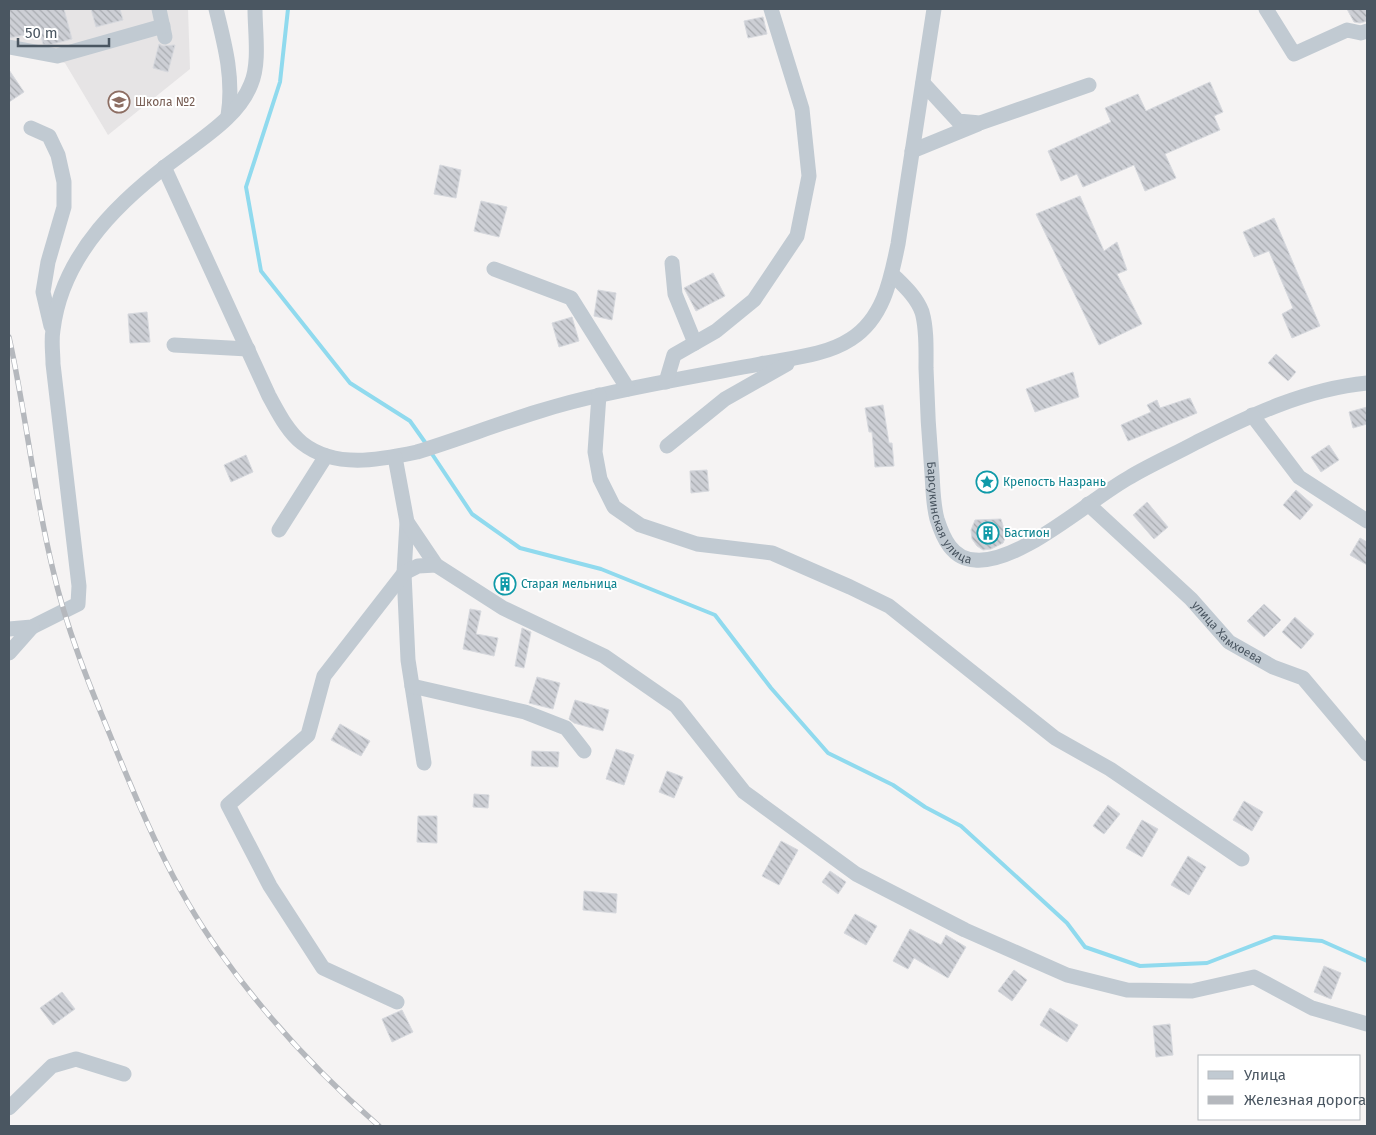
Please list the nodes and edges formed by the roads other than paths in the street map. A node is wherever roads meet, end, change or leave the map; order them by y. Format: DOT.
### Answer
graph roads {
  1 [pos="159,9"];
  2 [pos="216,9"];
  3 [pos="255,9"];
  4 [pos="771,9"];
  5 [pos="934,9"];
  6 [pos="1266,9"];
  7 [pos="1367,31"];
  8 [pos="9,47"];
  9 [pos="923,83"];
  10 [pos="1089,85"];
  11 [pos="228,118"];
  12 [pos="980,123"];
  13 [pos="31,128"];
  14 [pos="912,151"];
  15 [pos="164,167"];
  16 [pos="672,263"];
  17 [pos="494,269"];
  18 [pos="892,274"];
  19 [pos="52,330"];
  20 [pos="695,343"];
  21 [pos="174,345"];
  22 [pos="248,349"];
  23 [pos="800,357"];
  24 [pos="666,382"];
  25 [pos="1367,383"];
  26 [pos="628,389"];
  27 [pos="599,395"];
  28 [pos="1252,415"];
  29 [pos="666,446"];
  30 [pos="326,456"];
  31 [pos="395,457"];
  32 [pos="1088,504"];
  33 [pos="1367,520"];
  34 [pos="407,522"];
  35 [pos="279,530"];
  36 [pos="436,566"];
  37 [pos="404,573"];
  38 [pos="32,627"];
  39 [pos="9,629"];
  40 [pos="9,653"];
  41 [pos="412,686"];
  42 [pos="584,751"];
  43 [pos="1367,754"];
  44 [pos="424,763"];
  45 [pos="1242,859"];
  46 [pos="397,1002"];
  47 [pos="1367,1024"];
  48 [pos="124,1074"];
  49 [pos="9,1108"];
  1 -- 8 [label="street"];
  2 -- 11 [label="street"];
  3 -- 11 [label="street"];
  4 -- 20 [label="street"];
  5 -- 9 [label="street"];
  6 -- 7 [label="street"];
  9 -- 12 [label="street"];
  9 -- 14 [label="street"];
  10 -- 12 [label="street"];
  11 -- 15 [label="street"];
  12 -- 14 [label="street"];
  13 -- 19 [label="street"];
  14 -- 18 [label="street"];
  15 -- 19 [label="street"];
  15 -- 22 [label="street"];
  16 -- 20 [label="street"];
  17 -- 26 [label="street"];
  18 -- 23 [label="street"];
  18 -- 32 [label="street, Барсукинская улица"];
  19 -- 38 [label="street"];
  20 -- 24 [label="street"];
  21 -- 22 [label="street"];
  22 -- 30 [label="street"];
  23 -- 24 [label="street"];
  23 -- 29 [label="street"];
  24 -- 26 [label="street"];
  25 -- 28 [label="street, Барсукинская улица"];
  26 -- 27 [label="street"];
  27 -- 31 [label="street"];
  27 -- 45 [label="street"];
  28 -- 32 [label="street, Барсукинская улица"];
  28 -- 33 [label="street"];
  30 -- 31 [label="street"];
  30 -- 35 [label="street"];
  31 -- 34 [label="street"];
  32 -- 43 [label="street, улица Хамхоева"];
  34 -- 36 [label="street"];
  34 -- 37 [label="street"];
  36 -- 37 [label="street"];
  36 -- 47 [label="street"];
  37 -- 41 [label="street"];
  37 -- 46 [label="street"];
  38 -- 39 [label="street"];
  38 -- 40 [label="street"];
  41 -- 42 [label="street"];
  41 -- 44 [label="street"];
  48 -- 49 [label="street"];
}
